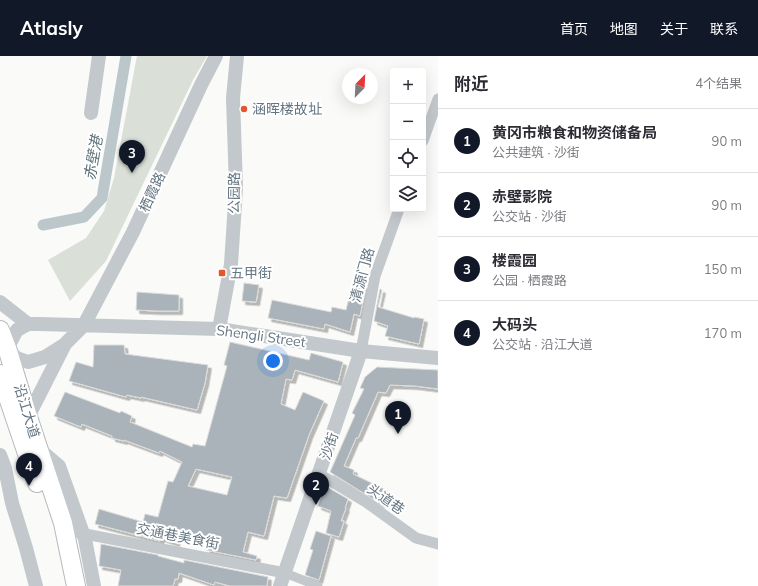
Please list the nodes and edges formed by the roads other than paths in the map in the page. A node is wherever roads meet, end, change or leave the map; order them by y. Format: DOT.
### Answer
graph roads {
  1 [pos="98,56"];
  2 [pos="216,56"];
  3 [pos="237,56"];
  4 [pos="438,98"];
  5 [pos="91,113"];
  6 [pos="423,140"];
  7 [pos="398,212"];
  8 [pos="0,302"];
  9 [pos="28,324"];
  10 [pos="84,325"];
  11 [pos="220,329"];
  12 [pos="0,330"];
  13 [pos="64,345"];
  14 [pos="4,347"];
  15 [pos="361,351"];
  16 [pos="438,358"];
  17 [pos="0,374"];
  18 [pos="28,417"];
  19 [pos="39,449"];
  20 [pos="0,455"];
  21 [pos="319,474"];
  22 [pos="65,530"];
  23 [pos="83,533"];
  24 [pos="438,544"];
  25 [pos="283,579"];
  26 [pos="36,586"];
  27 [pos="66,586"];
  28 [pos="76,586"];
  29 [pos="94,586"];
  30 [pos="318,586"];
  1 -- 5 [label="street"];
  2 -- 10 [label="street, 栖霞路"];
  3 -- 11 [label="street, 公园路"];
  4 -- 6 [label="street"];
  7 -- 15 [label="street, 清源门路"];
  8 -- 9 [label="street"];
  9 -- 10 [label="street, Shengli Street"];
  9 -- 14 [label="street"];
  10 -- 11 [label="street, Shengli Street"];
  10 -- 13 [label="street, 栖霞路"];
  11 -- 15 [label="street, Shengli Street"];
  12 -- 14 [label="main road, 沿江大道"];
  13 -- 14 [label="street"];
  13 -- 18 [label="street"];
  14 -- 18 [label="main road, 沿江大道"];
  15 -- 16 [label="street, Shengli Street"];
  15 -- 21 [label="street, 沙街"];
  17 -- 27 [label="main road, 沿江大道"];
  18 -- 19 [label="main road, 沿江大道"];
  19 -- 22 [label="main road, 沿江大道"];
  19 -- 23 [label="street"];
  20 -- 26 [label="street"];
  21 -- 24 [label="street, 头道巷"];
  21 -- 25 [label="street, 沙街"];
  22 -- 23 [label="street, 交通巷美食街"];
  22 -- 28 [label="main road, 沿江大道"];
  23 -- 25 [label="street, 交通巷美食街"];
  23 -- 29 [label="street"];
  25 -- 30 [label="street"];
}
